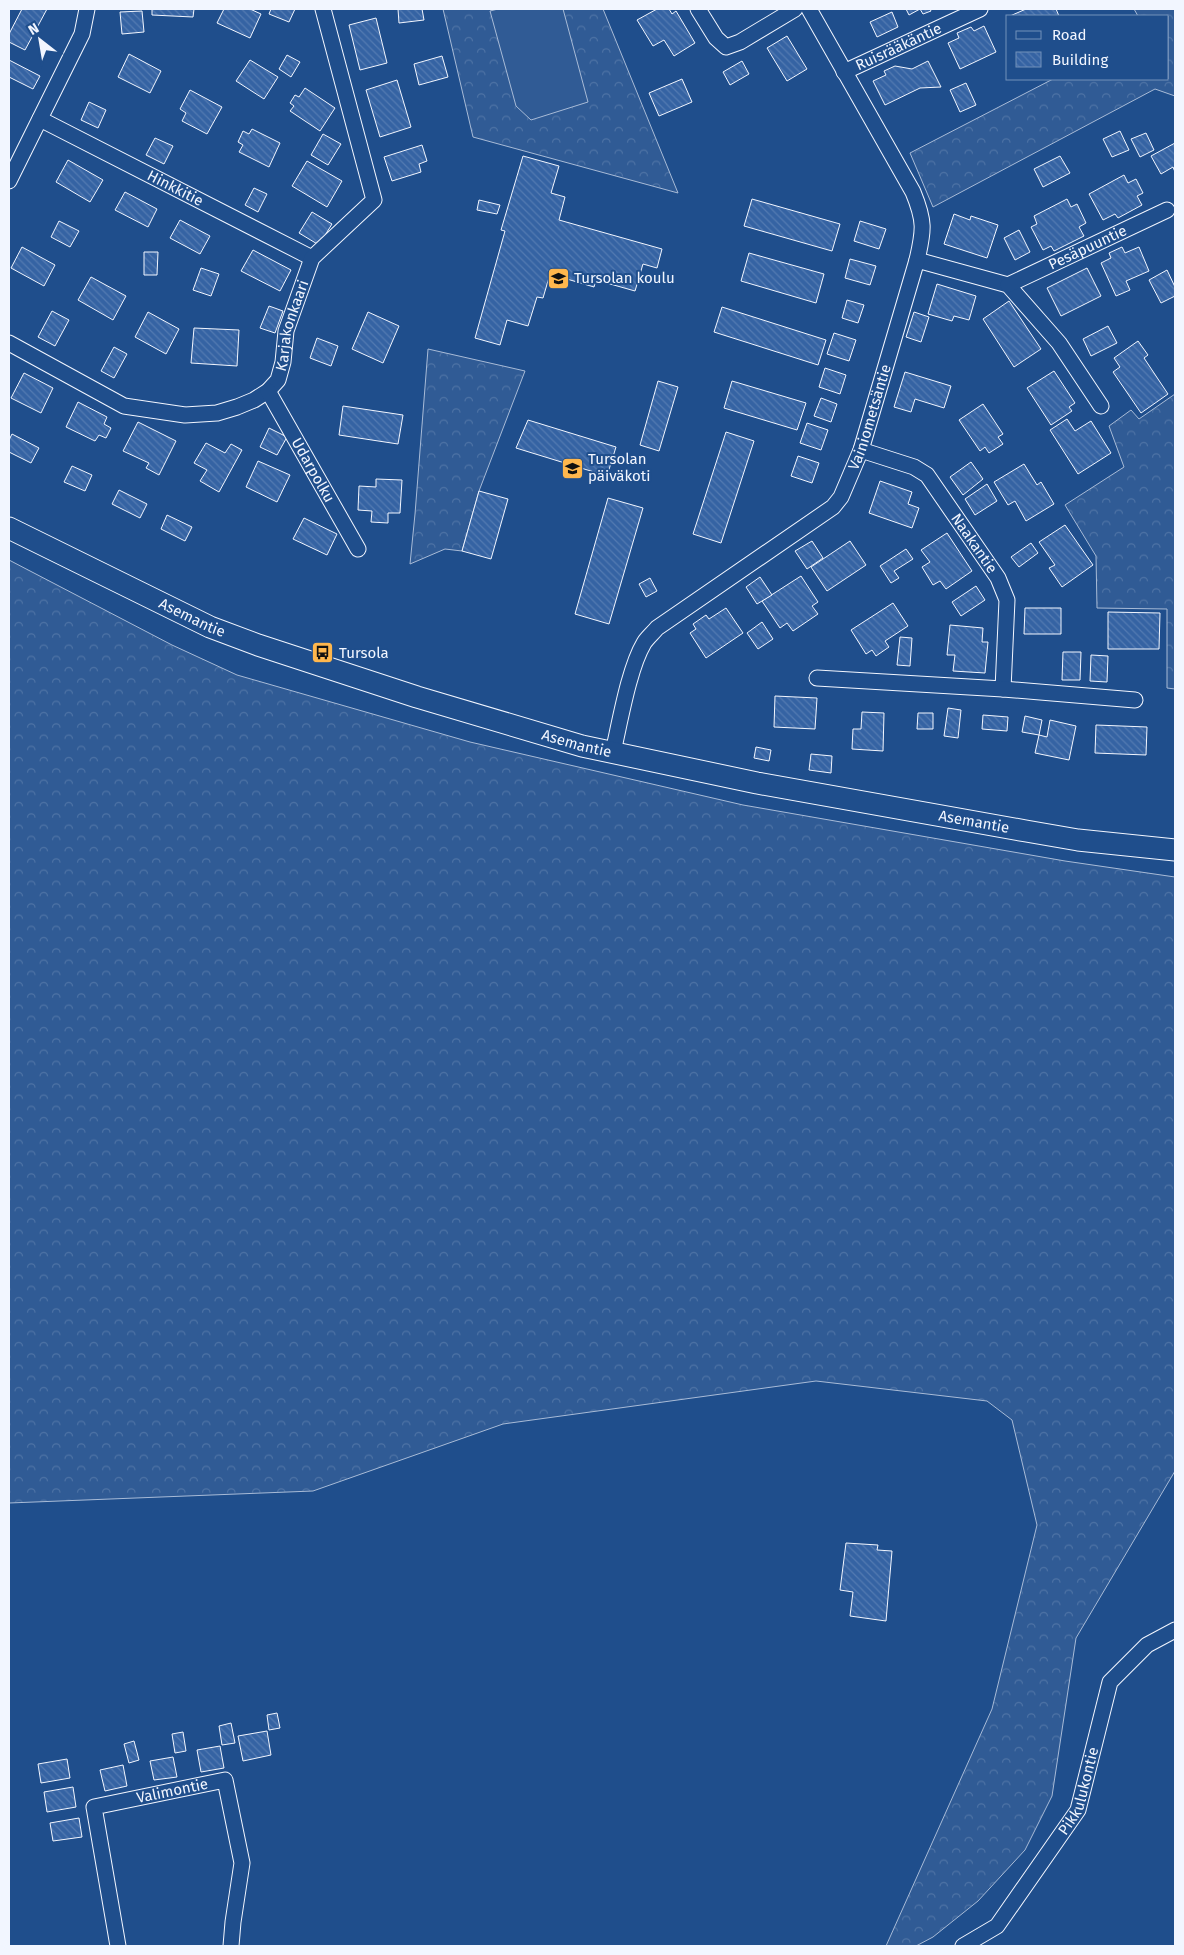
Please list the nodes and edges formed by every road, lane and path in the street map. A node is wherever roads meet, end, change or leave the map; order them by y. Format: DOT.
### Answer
graph roads {
  1 [pos="88,9"];
  2 [pos="323,9"];
  3 [pos="698,9"];
  4 [pos="795,9"];
  5 [pos="808,9"];
  6 [pos="980,9"];
  7 [pos="844,72"];
  8 [pos="40,119"];
  9 [pos="9,181"];
  10 [pos="1166,210"];
  11 [pos="312,258"];
  12 [pos="917,260"];
  13 [pos="1008,285"];
  14 [pos="9,343"];
  15 [pos="268,391"];
  16 [pos="1101,406"];
  17 [pos="861,450"];
  18 [pos="9,528"];
  19 [pos="358,549"];
  20 [pos="817,678"];
  21 [pos="1003,688"];
  22 [pos="1135,700"];
  23 [pos="613,752"];
  24 [pos="1175,850"];
  25 [pos="1175,1630"];
  26 [pos="118,1946"];
  27 [pos="231,1946"];
  28 [pos="963,1946"];
  1 -- 8 [label="street"];
  2 -- 11 [label="street, Karjakonkaari"];
  3 -- 4 [label="street"];
  5 -- 7 [label="street, Vainiometsäntie"];
  6 -- 7 [label="street, Ruisrääkäntie"];
  7 -- 12 [label="street, Vainiometsäntie"];
  8 -- 9 [label="street"];
  8 -- 11 [label="street, Hinkkitie"];
  10 -- 13 [label="street, Pesäpuuntie"];
  11 -- 15 [label="street, Karjakonkaari"];
  12 -- 13 [label="street"];
  12 -- 17 [label="street, Vainiometsäntie"];
  13 -- 16 [label="street"];
  14 -- 15 [label="street"];
  15 -- 19 [label="street, Udarpolku"];
  17 -- 21 [label="street, Naakantie"];
  17 -- 23 [label="street, Vainiometsäntie"];
  18 -- 23 [label="main road, Asemantie"];
  20 -- 21 [label="street"];
  21 -- 22 [label="street"];
  23 -- 24 [label="main road, Asemantie"];
  25 -- 28 [label="street, Pikkulukontie"];
  26 -- 27 [label="street, Valimontie"];
}
